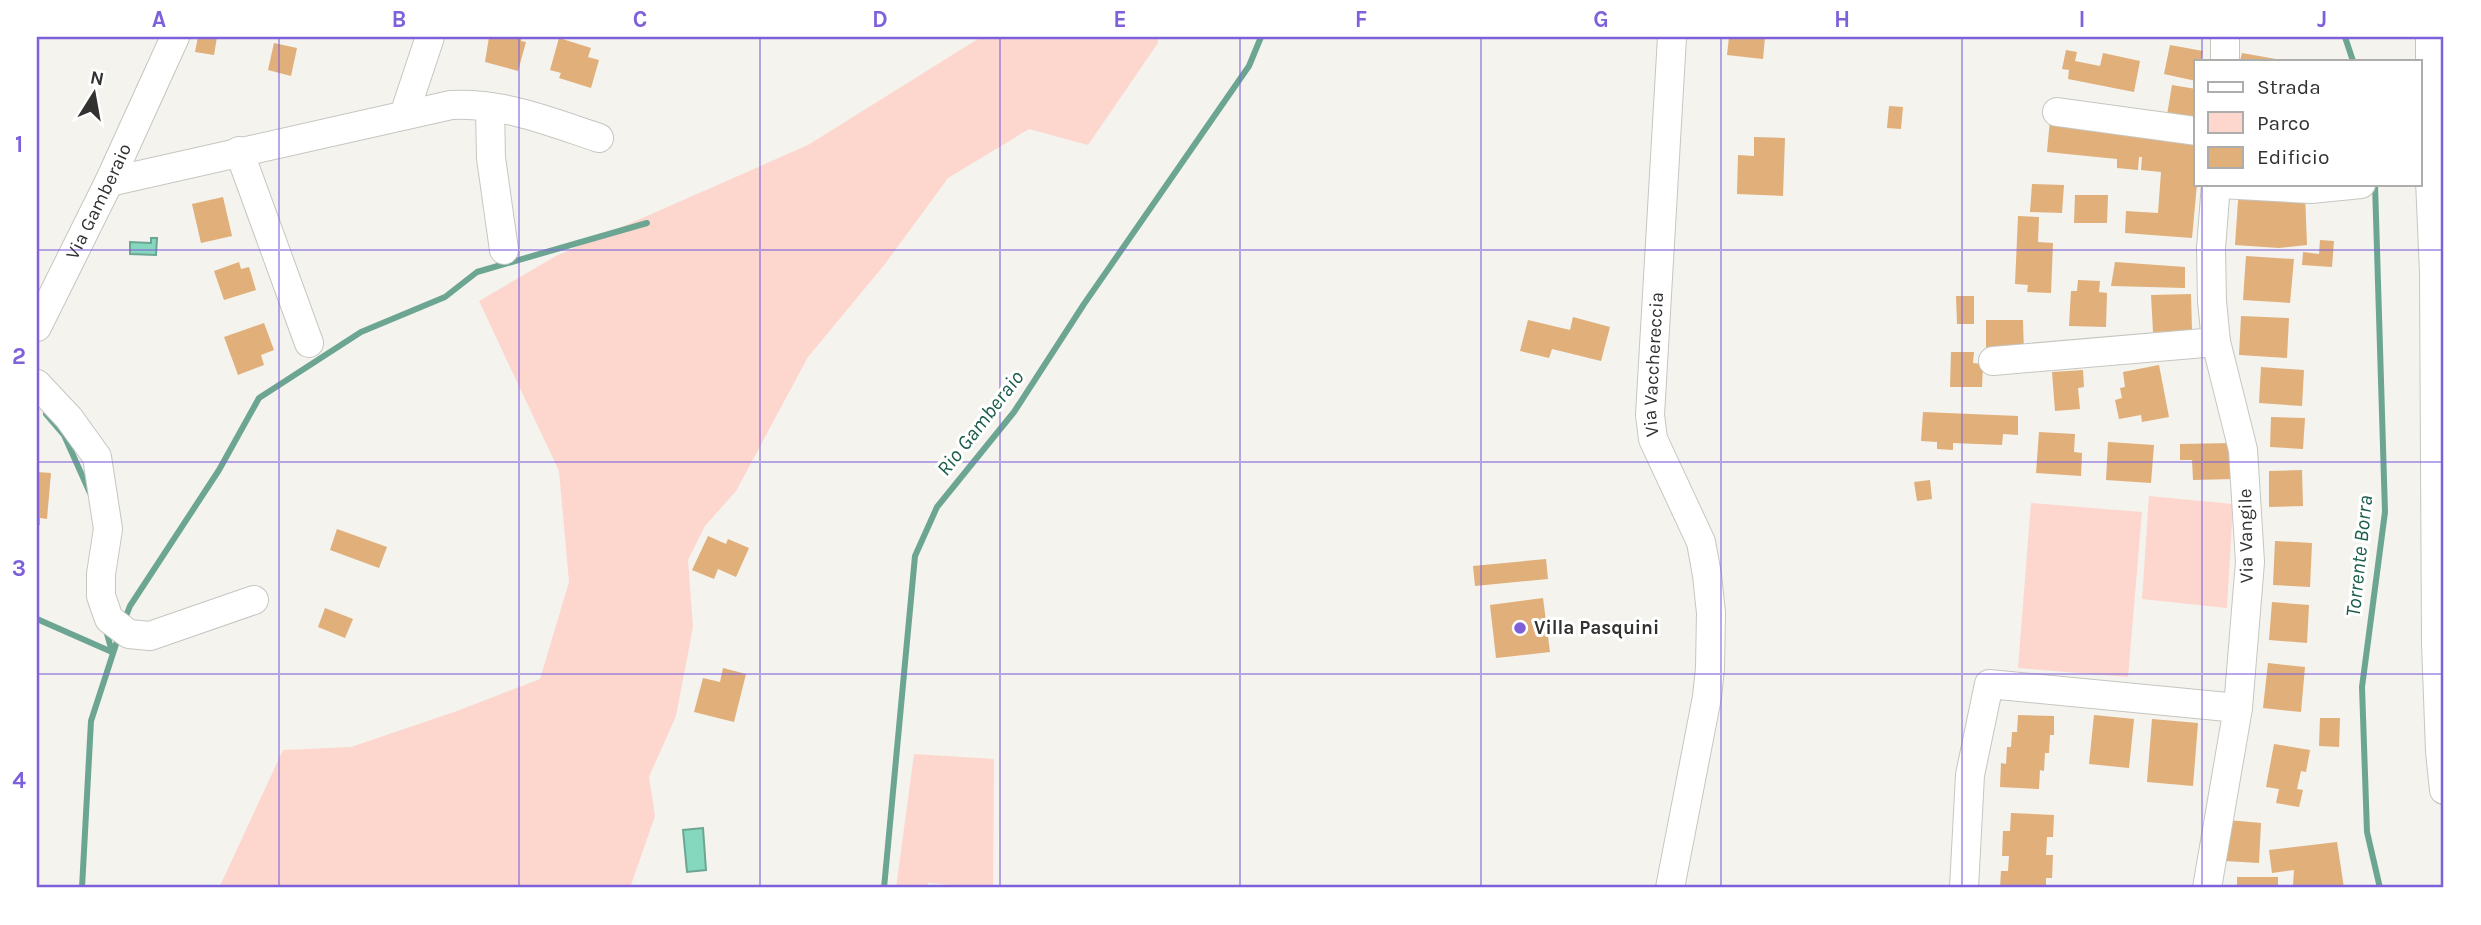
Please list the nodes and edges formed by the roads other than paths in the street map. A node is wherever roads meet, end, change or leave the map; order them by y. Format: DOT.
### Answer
graph roads {
  1 [pos="175,37"];
  2 [pos="430,37"];
  3 [pos="1672,37"];
  4 [pos="2225,37"];
  5 [pos="2430,37"];
  6 [pos="2225,60"];
  7 [pos="490,107"];
  8 [pos="2057,112"];
  9 [pos="404,115"];
  10 [pos="2194,131"];
  11 [pos="599,138"];
  12 [pos="240,151"];
  13 [pos="2431,181"];
  14 [pos="109,182"];
  15 [pos="2219,186"];
  16 [pos="2256,186"];
  17 [pos="2338,186"];
  18 [pos="504,250"];
  19 [pos="37,327"];
  20 [pos="2216,342"];
  21 [pos="309,343"];
  22 [pos="1993,361"];
  23 [pos="37,384"];
  24 [pos="254,600"];
  25 [pos="2238,708"];
  26 [pos="2444,790"];
  27 [pos="1670,888"];
  28 [pos="1965,888"];
  29 [pos="2207,888"];
  1 -- 14 [label="street, Via Gamberaio"];
  2 -- 9 [label="street"];
  3 -- 27 [label="street, Via Vacchereccia"];
  4 -- 6 [label="street"];
  5 -- 13 [label="street"];
  7 -- 9 [label="street"];
  7 -- 11 [label="street"];
  7 -- 18 [label="street"];
  8 -- 10 [label="street"];
  9 -- 12 [label="street"];
  12 -- 14 [label="street"];
  12 -- 21 [label="street"];
  13 -- 26 [label="street"];
  14 -- 19 [label="street, Via Gamberaio"];
  15 -- 20 [label="street, Via Vangile"];
  16 -- 17 [label="street"];
  20 -- 22 [label="street"];
  20 -- 25 [label="street, Via Vangile"];
  23 -- 24 [label="street"];
  25 -- 28 [label="street"];
  25 -- 29 [label="street, Via Vangile"];
}
